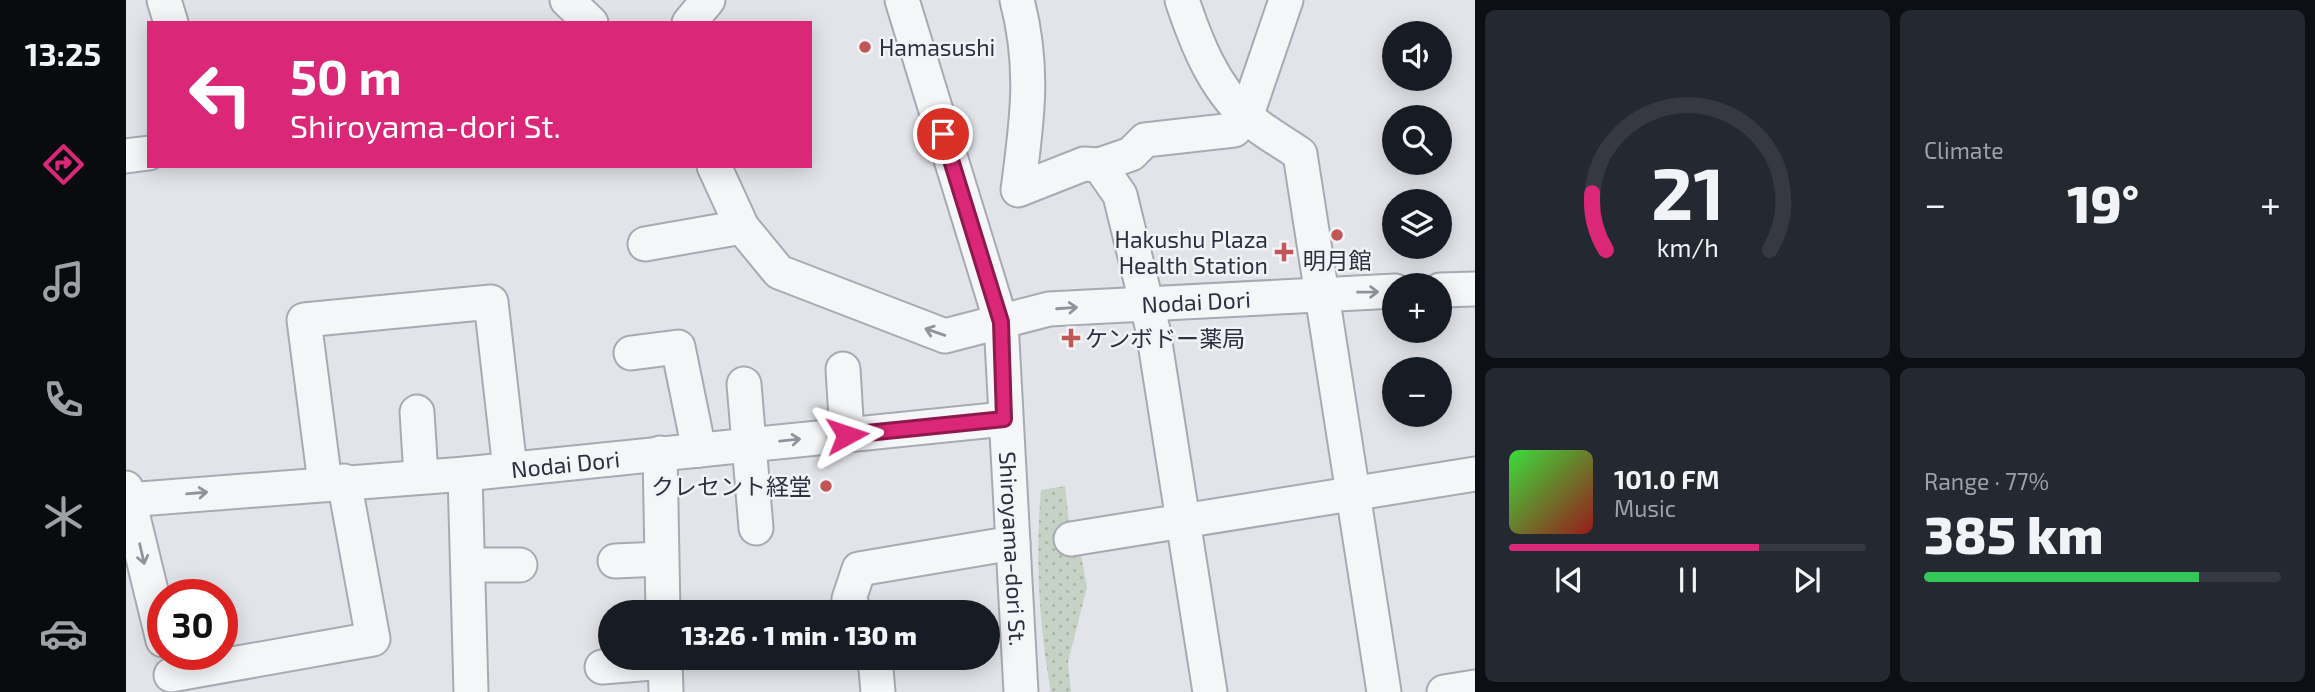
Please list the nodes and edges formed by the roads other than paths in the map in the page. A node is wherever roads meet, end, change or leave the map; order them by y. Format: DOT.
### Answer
graph roads {
  1 [pos="164,0"];
  2 [pos="567,0"];
  3 [pos="708,0"];
  4 [pos="902,0"];
  5 [pos="1017,0"];
  6 [pos="1182,0"];
  7 [pos="1286,0"];
  8 [pos="170,21"];
  9 [pos="589,21"];
  10 [pos="691,21"];
  11 [pos="1246,117"];
  12 [pos="147,153"];
  13 [pos="126,156"];
  14 [pos="1098,165"];
  15 [pos="714,168"];
  16 [pos="742,227"];
  17 [pos="645,244"];
  18 [pos="1475,289"];
  19 [pos="1452,290"];
  20 [pos="1382,291"];
  21 [pos="1323,292"];
  22 [pos="1144,302"];
  23 [pos="1001,322"];
  24 [pos="631,353"];
  25 [pos="843,369"];
  26 [pos="744,384"];
  27 [pos="417,412"];
  28 [pos="1004,419"];
  29 [pos="847,435"];
  30 [pos="747,445"];
  31 [pos="699,450"];
  32 [pos="660,453"];
  33 [pos="510,469"];
  34 [pos="465,474"];
  35 [pos="1475,474"];
  36 [pos="421,476"];
  37 [pos="335,482"];
  38 [pos="127,495"];
  39 [pos="1353,496"];
  40 [pos="1182,523"];
  41 [pos="755,528"];
  42 [pos="1071,539"];
  43 [pos="1013,543"];
  44 [pos="661,559"];
  45 [pos="615,561"];
  46 [pos="468,565"];
  47 [pos="520,565"];
  48 [pos="148,579"];
  49 [pos="663,600"];
  50 [pos="849,600"];
  51 [pos="1003,643"];
  52 [pos="876,670"];
  53 [pos="171,674"];
  54 [pos="1475,687"];
  55 [pos="471,692"];
  56 [pos="878,692"];
  57 [pos="1021,692"];
  58 [pos="1210,692"];
  59 [pos="1384,692"];
  60 [pos="1444,692"];
  1 -- 8 [label="street"];
  2 -- 9 [label="street"];
  3 -- 10 [label="street"];
  4 -- 23 [label="street, Shiroyama-dori St."];
  5 -- 14 [label="street"];
  6 -- 11 [label="street"];
  7 -- 11 [label="street"];
  11 -- 14 [label="street"];
  11 -- 21 [label="street"];
  12 -- 13 [label="street"];
  14 -- 22 [label="street"];
  15 -- 16 [label="street, Nodai Dori"];
  16 -- 17 [label="street"];
  23 -- 16 [label="street, Nodai Dori, one-way"];
  18 -- 19 [label="street"];
  21 -- 20 [label="street, Nodai Dori, one-way"];
  21 -- 22 [label="street, Nodai Dori"];
  21 -- 39 [label="street"];
  23 -- 22 [label="street, Nodai Dori, one-way"];
  22 -- 40 [label="street"];
  23 -- 28 [label="street, Shiroyama-dori St."];
  24 -- 31 [label="street"];
  25 -- 29 [label="street"];
  26 -- 30 [label="street"];
  27 -- 36 [label="street"];
  28 -- 29 [label="street, Nodai Dori"];
  28 -- 43 [label="street, Shiroyama-dori St."];
  30 -- 29 [label="street, Nodai Dori, one-way"];
  30 -- 31 [label="street, Nodai Dori"];
  30 -- 41 [label="street"];
  31 -- 32 [label="street, Nodai Dori"];
  32 -- 33 [label="street, Nodai Dori"];
  32 -- 44 [label="street"];
  33 -- 34 [label="street, Nodai Dori"];
  33 -- 37 [label="street"];
  34 -- 36 [label="street, Nodai Dori"];
  34 -- 46 [label="street"];
  35 -- 39 [label="street"];
  36 -- 37 [label="street, Nodai Dori"];
  38 -- 37 [label="street, Nodai Dori, one-way"];
  37 -- 53 [label="street"];
  38 -- 48 [label="street, one-way"];
  39 -- 40 [label="street"];
  39 -- 59 [label="street"];
  40 -- 42 [label="street"];
  40 -- 58 [label="street"];
  43 -- 50 [label="street"];
  43 -- 51 [label="street, Shiroyama-dori St."];
  44 -- 45 [label="street"];
  44 -- 49 [label="street"];
  46 -- 47 [label="street"];
  46 -- 55 [label="street"];
  51 -- 57 [label="street, Shiroyama-dori St."];
  52 -- 56 [label="street"];
  54 -- 60 [label="street"];
}
